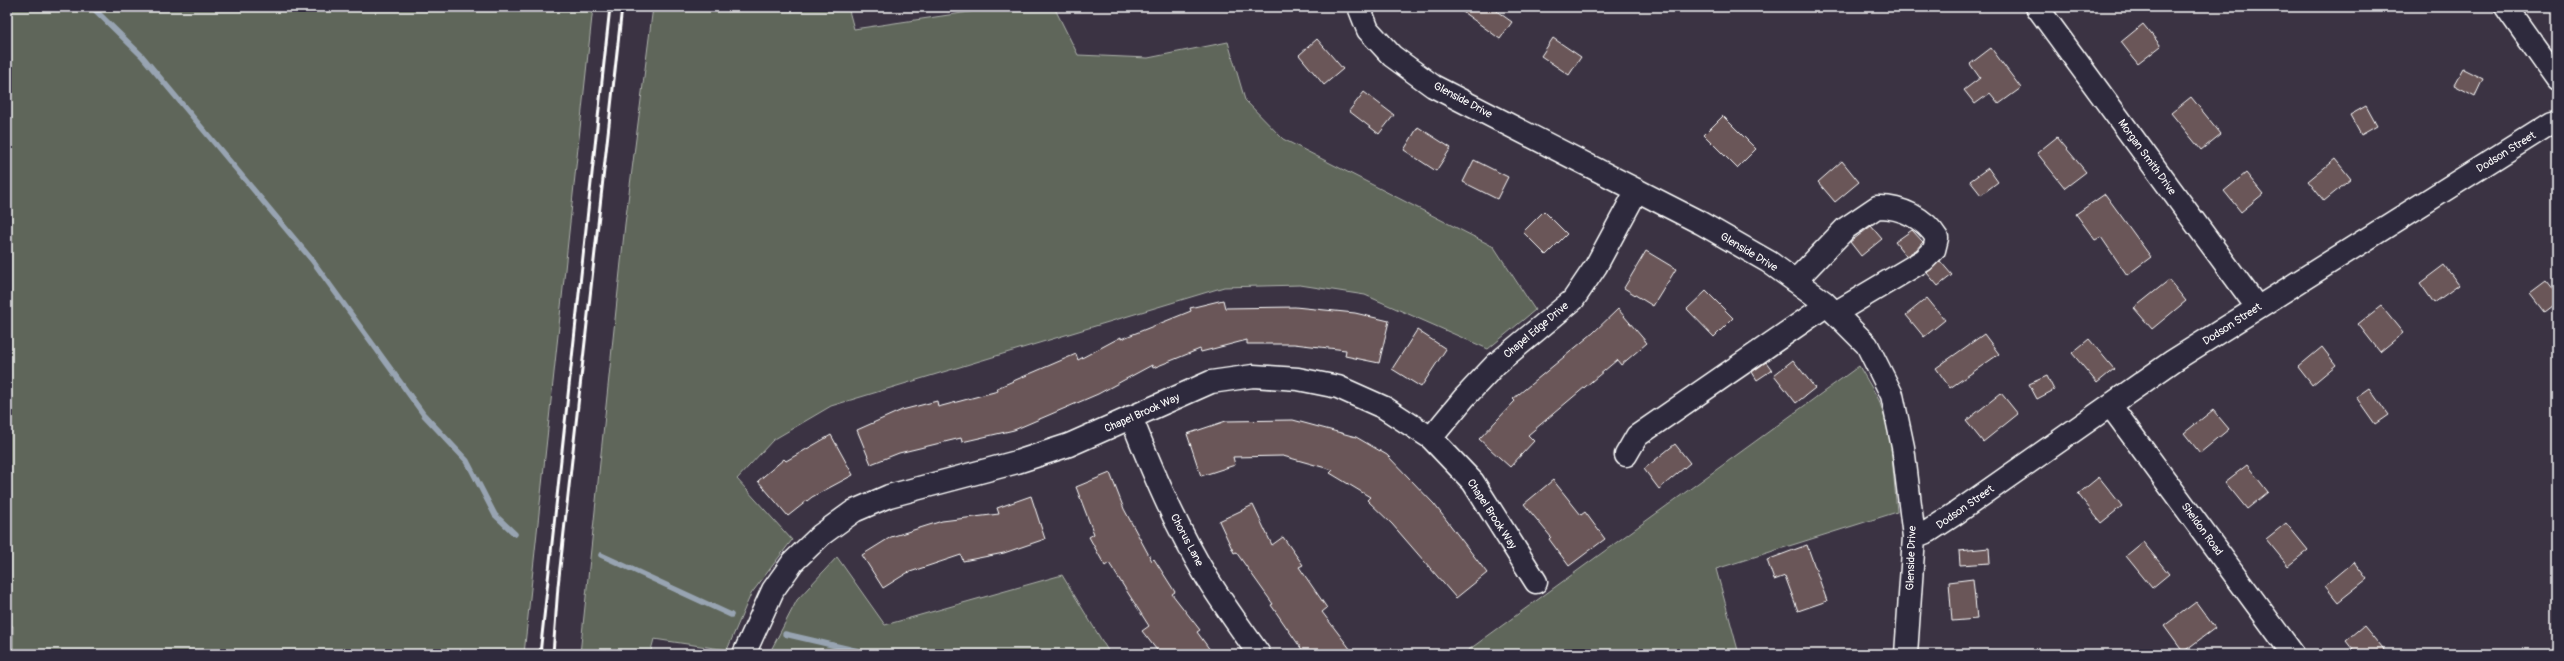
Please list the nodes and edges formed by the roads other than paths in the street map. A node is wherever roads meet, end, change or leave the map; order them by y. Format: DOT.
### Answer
graph roads {
  1 [pos="1358,7"];
  2 [pos="2037,7"];
  3 [pos="2506,7"];
  4 [pos="2557,79"];
  5 [pos="2557,122"];
  6 [pos="1637,190"];
  7 [pos="1795,282"];
  8 [pos="2257,307"];
  9 [pos="1831,309"];
  10 [pos="2110,404"];
  11 [pos="1132,417"];
  12 [pos="1431,438"];
  13 [pos="1626,455"];
  14 [pos="1914,537"];
  15 [pos="1536,582"];
  16 [pos="744,654"];
  17 [pos="1259,654"];
  18 [pos="1906,654"];
  19 [pos="2293,654"];
  1 -- 6 [label="street, Glenside Drive"];
  2 -- 8 [label="street, Morgan Smith Drive"];
  3 -- 4 [label="street"];
  5 -- 8 [label="street, Dodson Street"];
  6 -- 7 [label="street, Glenside Drive"];
  6 -- 12 [label="street, Chapel Edge Drive"];
  7 -- 9 [label="street, Glenside Drive"];
  7 -- 9 [label="street"];
  8 -- 10 [label="street, Dodson Street"];
  9 -- 13 [label="street"];
  9 -- 14 [label="street, Glenside Drive"];
  10 -- 14 [label="street, Dodson Street"];
  10 -- 19 [label="street, Sheldon Road"];
  11 -- 12 [label="street, Chapel Brook Way"];
  11 -- 16 [label="street, Chapel Brook Way"];
  11 -- 17 [label="street, Chorus Lane"];
  12 -- 15 [label="street, Chapel Brook Way"];
  14 -- 18 [label="street, Glenside Drive"];
}
